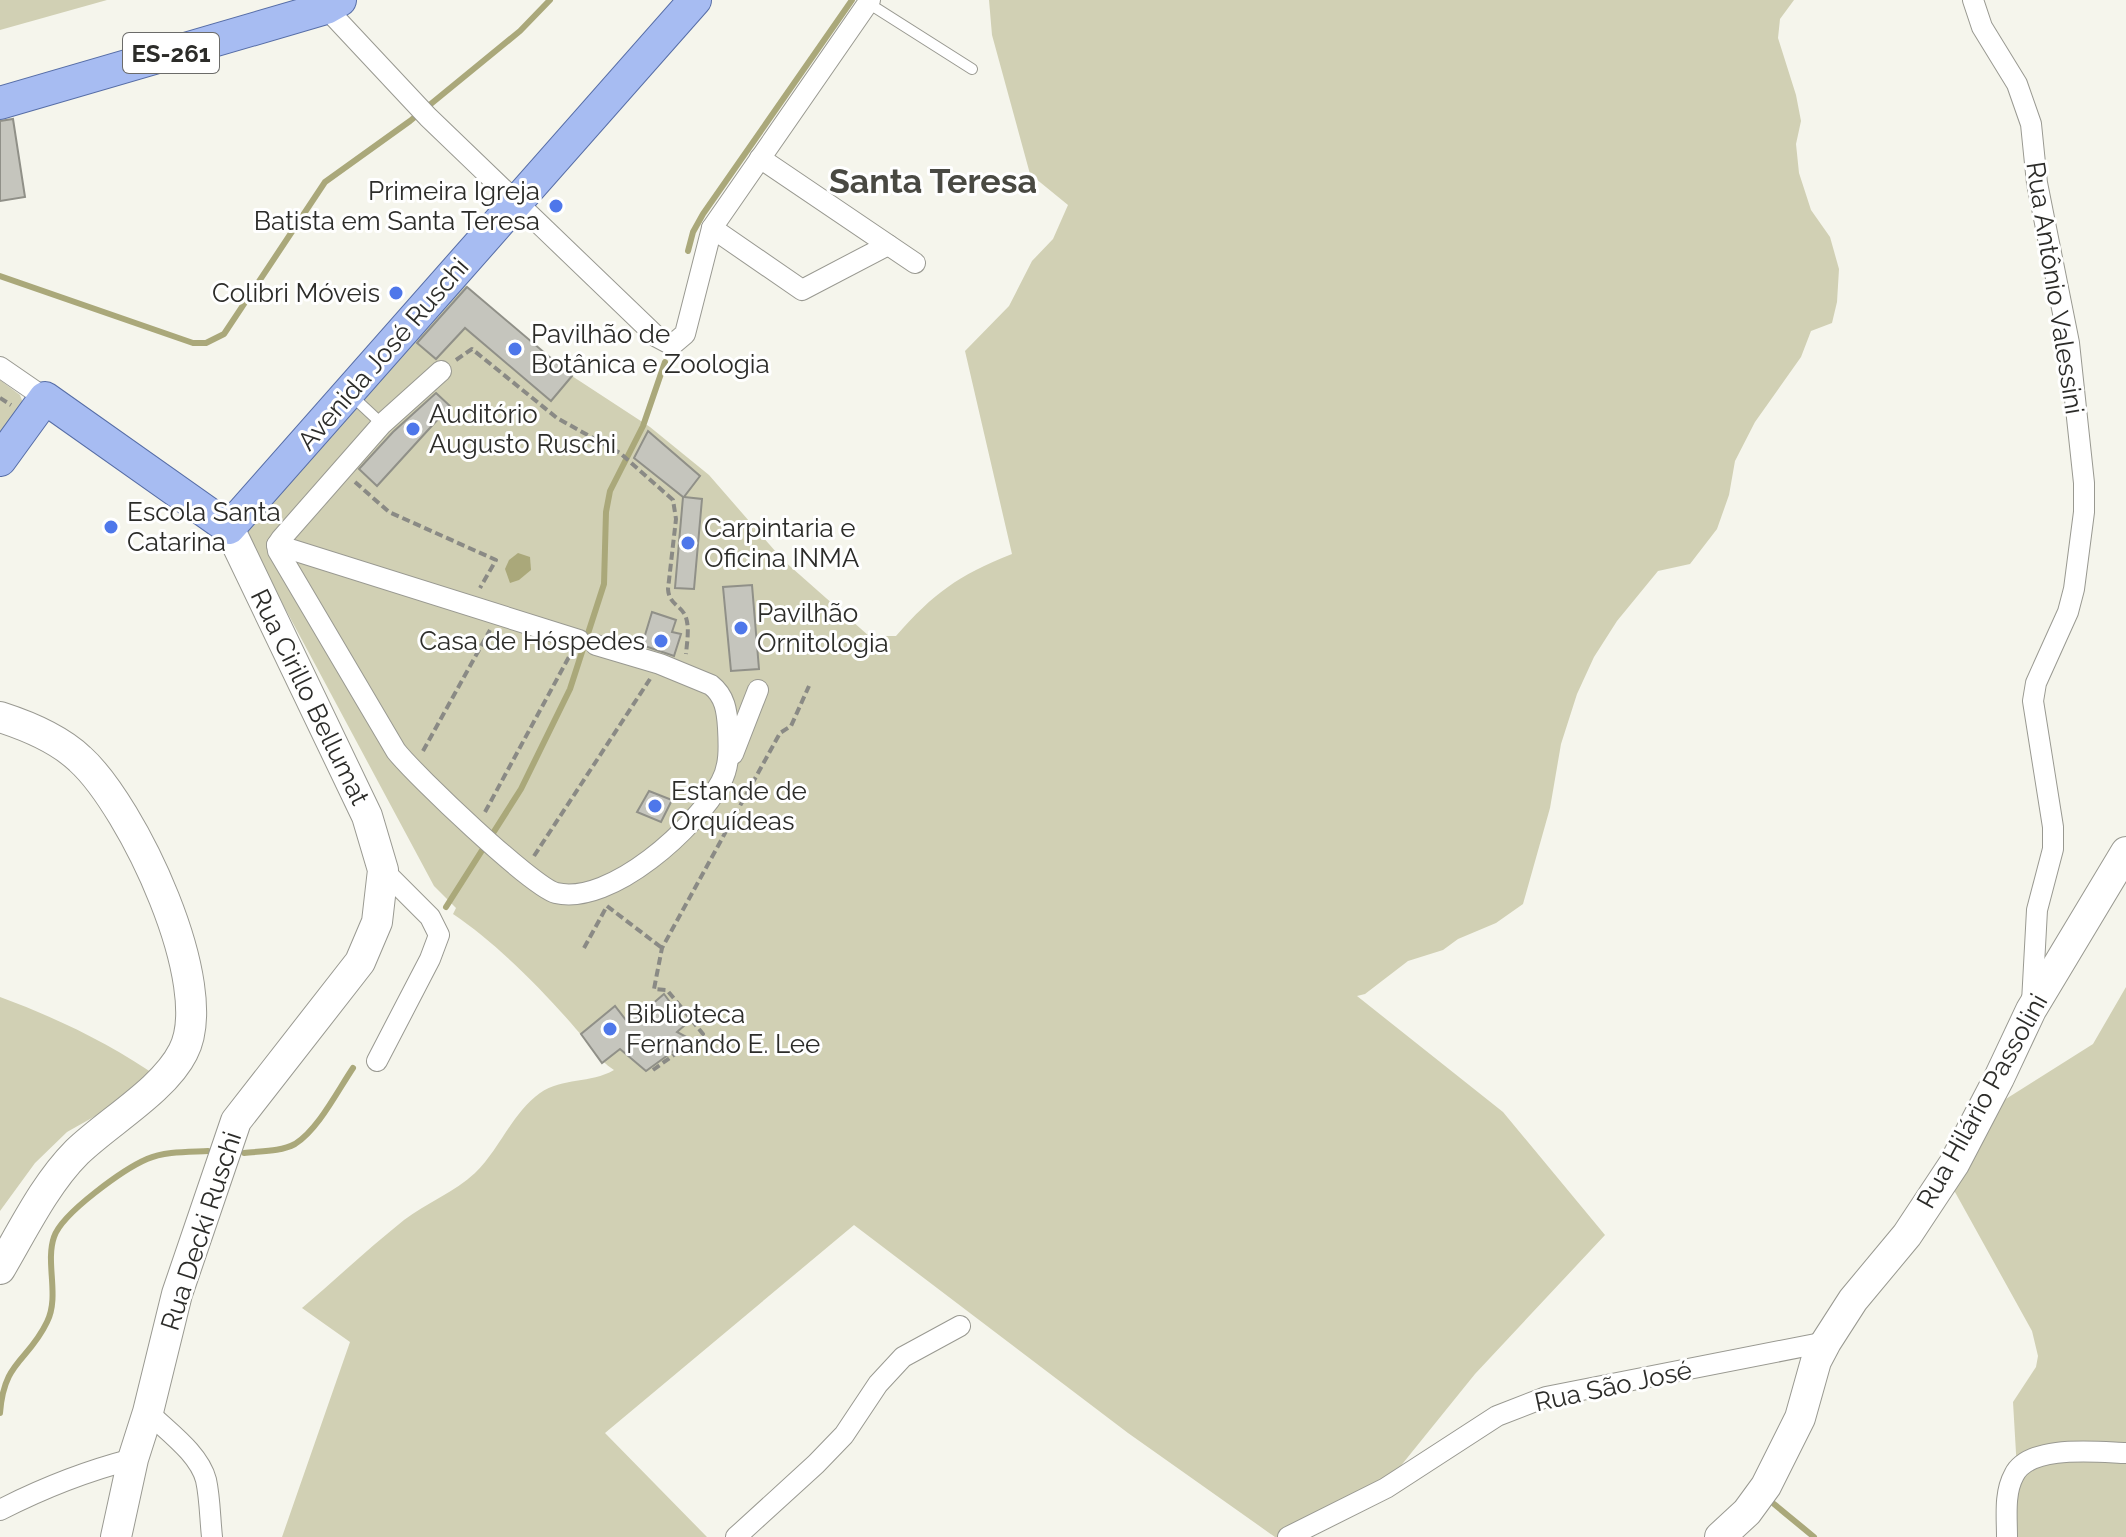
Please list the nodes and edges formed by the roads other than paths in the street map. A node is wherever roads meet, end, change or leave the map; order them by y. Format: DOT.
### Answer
graph roads {
  1 [pos="695,0"];
  2 [pos="1973,0"];
  3 [pos="869,1"];
  4 [pos="333,4"];
  5 [pos="972,69"];
  6 [pos="0,103"];
  7 [pos="760,158"];
  8 [pos="515,202"];
  9 [pos="712,228"];
  10 [pos="888,245"];
  11 [pos="915,263"];
  12 [pos="0,367"];
  13 [pos="441,371"];
  14 [pos="349,394"];
  15 [pos="45,398"];
  16 [pos="382,424"];
  17 [pos="0,460"];
  18 [pos="229,528"];
  19 [pos="277,545"];
  20 [pos="758,690"];
  21 [pos="0,717"];
  22 [pos="727,769"];
  23 [pos="2126,852"];
  24 [pos="383,870"];
  25 [pos="2031,1010"];
  26 [pos="377,1061"];
  27 [pos="0,1269"];
  28 [pos="960,1326"];
  29 [pos="1826,1342"];
  30 [pos="148,1412"];
  31 [pos="2126,1453"];
  32 [pos="133,1459"];
  33 [pos="1,1509"];
  34 [pos="116,1537"];
  35 [pos="212,1537"];
  36 [pos="736,1537"];
  37 [pos="1288,1537"];
  38 [pos="1720,1537"];
  39 [pos="2007,1537"];
  1 -- 8 [label="main road, Avenida José Ruschi"];
  2 -- 25 [label="street, Rua Antônio Valessini"];
  3 -- 5 [label="lane"];
  3 -- 7 [label="street"];
  4 -- 6 [label="main road, ES-261"];
  4 -- 8 [label="street"];
  7 -- 9 [label="street"];
  7 -- 10 [label="street"];
  8 -- 9 [label="street"];
  8 -- 14 [label="main road, Avenida José Ruschi"];
  9 -- 10 [label="street"];
  10 -- 11 [label="street"];
  12 -- 15 [label="street"];
  13 -- 16 [label="street"];
  14 -- 16 [label="lane"];
  14 -- 18 [label="main road, Avenida José Ruschi"];
  15 -- 17 [label="main road"];
  15 -- 18 [label="main road"];
  16 -- 19 [label="street"];
  18 -- 24 [label="street, Rua Cirillo Bellumat"];
  19 -- 22 [label="street"];
  19 -- 22 [label="street"];
  20 -- 22 [label="street"];
  21 -- 27 [label="street"];
  23 -- 25 [label="street, Rua Hilário Passolini"];
  24 -- 26 [label="street"];
  24 -- 30 [label="street, Rua Decki Ruschi"];
  25 -- 29 [label="street, Rua Hilário Passolini"];
  28 -- 36 [label="street"];
  29 -- 37 [label="street, Rua São José"];
  29 -- 38 [label="street, Rua Hilário Passolini"];
  30 -- 32 [label="street, Rua Decki Ruschi"];
  30 -- 35 [label="street"];
  31 -- 39 [label="street"];
  32 -- 33 [label="street"];
  32 -- 34 [label="street, Rua Decki Ruschi"];
}
